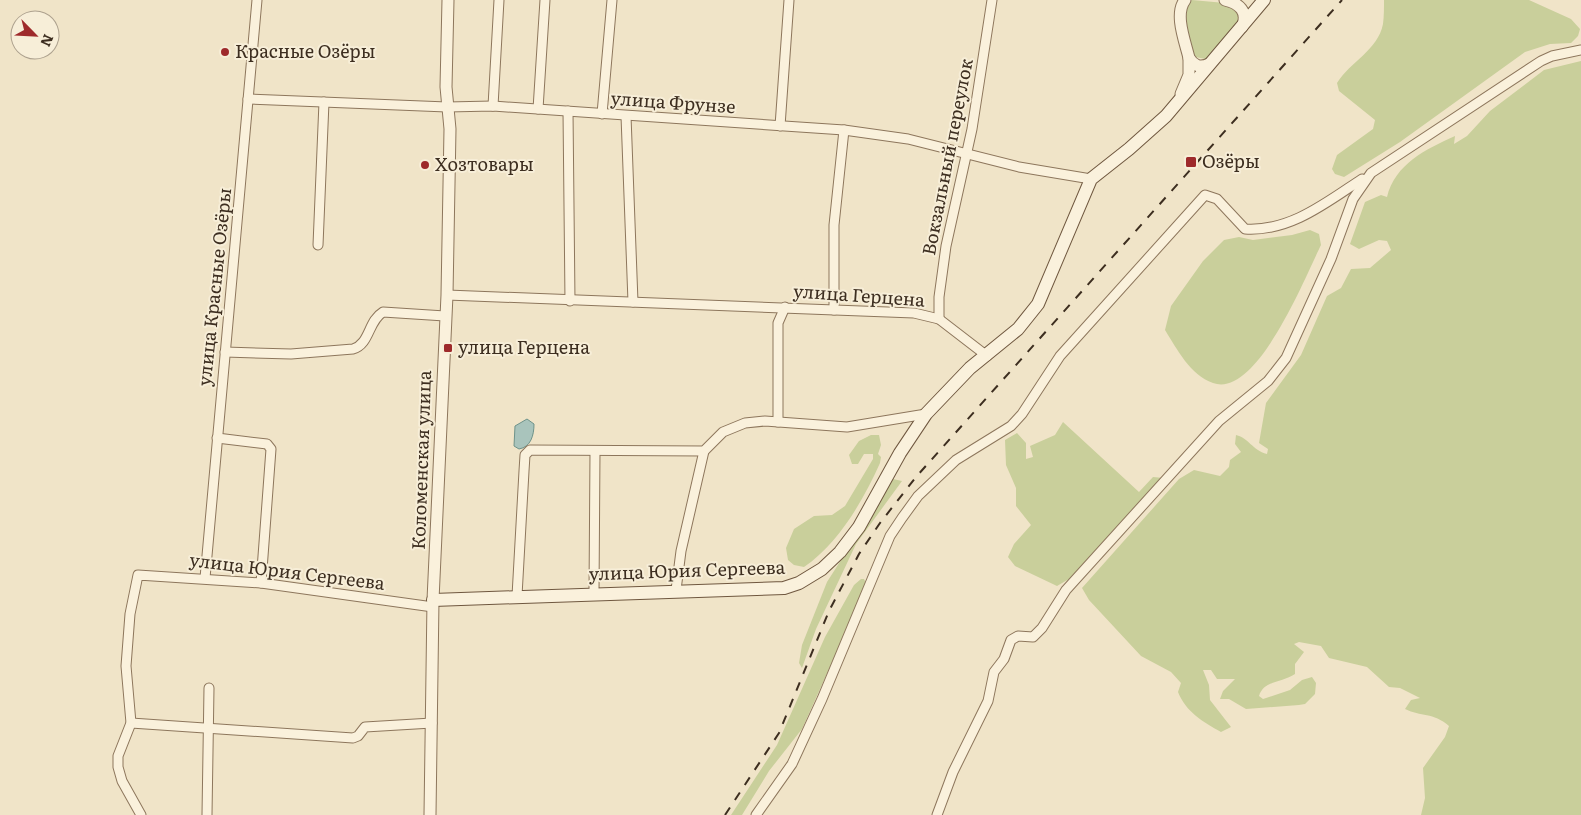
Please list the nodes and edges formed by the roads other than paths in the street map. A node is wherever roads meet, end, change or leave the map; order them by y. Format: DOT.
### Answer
graph roads {
  1 [pos="257,0"];
  2 [pos="448,0"];
  3 [pos="499,0"];
  4 [pos="546,0"];
  5 [pos="612,0"];
  6 [pos="789,0"];
  7 [pos="992,0"];
  8 [pos="1176,0"];
  9 [pos="1185,0"];
  10 [pos="1225,0"];
  11 [pos="1264,0"];
  12 [pos="1180,14"];
  13 [pos="1241,28"];
  14 [pos="1581,50"];
  15 [pos="1189,58"];
  16 [pos="1209,64"];
  17 [pos="248,99"];
  18 [pos="324,102"];
  19 [pos="1177,103"];
  20 [pos="493,106"];
  21 [pos="447,107"];
  22 [pos="538,109"];
  23 [pos="568,112"];
  24 [pos="602,114"];
  25 [pos="626,116"];
  26 [pos="780,126"];
  27 [pos="844,130"];
  28 [pos="965,153"];
  29 [pos="1371,173"];
  30 [pos="1091,179"];
  31 [pos="318,246"];
  32 [pos="447,295"];
  33 [pos="570,301"];
  34 [pos="633,302"];
  35 [pos="785,307"];
  36 [pos="834,310"];
  37 [pos="446,316"];
  38 [pos="939,320"];
  39 [pos="225,352"];
  40 [pos="986,356"];
  41 [pos="926,414"];
  42 [pos="778,422"];
  43 [pos="217,438"];
  44 [pos="704,451"];
  45 [pos="595,452"];
  46 [pos="205,578"];
  47 [pos="261,583"];
  48 [pos="676,590"];
  49 [pos="594,593"];
  50 [pos="517,596"];
  51 [pos="433,604"];
  52 [pos="210,688"];
  53 [pos="130,723"];
  54 [pos="432,723"];
  55 [pos="209,729"];
  56 [pos="142,815"];
  57 [pos="207,815"];
  58 [pos="430,815"];
  59 [pos="756,815"];
  60 [pos="937,815"];
  1 -- 17 [label="street, улица Красные Озёры"];
  2 -- 21 [label="street, Коломенская улица"];
  3 -- 20 [label="street"];
  4 -- 22 [label="street"];
  5 -- 24 [label="street"];
  6 -- 26 [label="street"];
  7 -- 28 [label="street, Вокзальный переулок"];
  8 -- 12 [label="street"];
  9 -- 12 [label="street"];
  10 -- 13 [label="street"];
  11 -- 13 [label="main road"];
  12 -- 15 [label="street"];
  13 -- 16 [label="main road, улица Юрия Сергеева"];
  14 -- 29 [label="street"];
  15 -- 16 [label="street"];
  15 -- 19 [label="street"];
  16 -- 19 [label="main road, улица Юрия Сергеева"];
  17 -- 18 [label="street, улица Фрунзе"];
  17 -- 39 [label="street, улица Красные Озёры"];
  18 -- 21 [label="street, улица Фрунзе"];
  18 -- 31 [label="street"];
  19 -- 30 [label="main road, улица Юрия Сергеева"];
  20 -- 21 [label="street, улица Фрунзе"];
  20 -- 22 [label="street, улица Фрунзе"];
  21 -- 32 [label="street, Коломенская улица"];
  22 -- 23 [label="street, улица Фрунзе"];
  23 -- 24 [label="street, улица Фрунзе"];
  23 -- 33 [label="street"];
  24 -- 25 [label="street, улица Фрунзе"];
  25 -- 26 [label="street, улица Фрунзе"];
  25 -- 34 [label="street"];
  26 -- 27 [label="street, улица Фрунзе"];
  27 -- 28 [label="street, улица Фрунзе"];
  27 -- 36 [label="street"];
  28 -- 30 [label="street, улица Фрунзе"];
  28 -- 38 [label="street, Вокзальный переулок"];
  29 -- 59 [label="street"];
  29 -- 60 [label="street"];
  30 -- 40 [label="main road, улица Юрия Сергеева"];
  32 -- 33 [label="street, улица Герцена"];
  32 -- 37 [label="street, Коломенская улица"];
  33 -- 34 [label="street, улица Герцена"];
  34 -- 35 [label="street, улица Герцена"];
  35 -- 36 [label="street, улица Герцена"];
  35 -- 42 [label="street"];
  36 -- 38 [label="street, улица Герцена"];
  37 -- 39 [label="street"];
  37 -- 51 [label="street, Коломенская улица"];
  38 -- 40 [label="street, улица Герцена"];
  39 -- 43 [label="street, улица Красные Озёры"];
  40 -- 41 [label="main road, улица Юрия Сергеева"];
  41 -- 42 [label="street"];
  41 -- 48 [label="main road, улица Юрия Сергеева"];
  42 -- 44 [label="street"];
  43 -- 46 [label="street, улица Красные Озёры"];
  43 -- 47 [label="street"];
  44 -- 45 [label="street"];
  44 -- 48 [label="street"];
  45 -- 49 [label="street"];
  45 -- 50 [label="street"];
  46 -- 47 [label="street, улица Юрия Сергеева"];
  46 -- 53 [label="street, улица Юрия Сергеева"];
  47 -- 51 [label="street, улица Юрия Сергеева"];
  48 -- 49 [label="main road, улица Юрия Сергеева"];
  49 -- 50 [label="main road, улица Юрия Сергеева"];
  50 -- 51 [label="main road, улица Юрия Сергеева"];
  51 -- 54 [label="street, Коломенская улица"];
  52 -- 55 [label="street"];
  53 -- 55 [label="street"];
  53 -- 56 [label="street"];
  54 -- 55 [label="street"];
  54 -- 58 [label="street, Коломенская улица"];
  55 -- 57 [label="street"];
}
